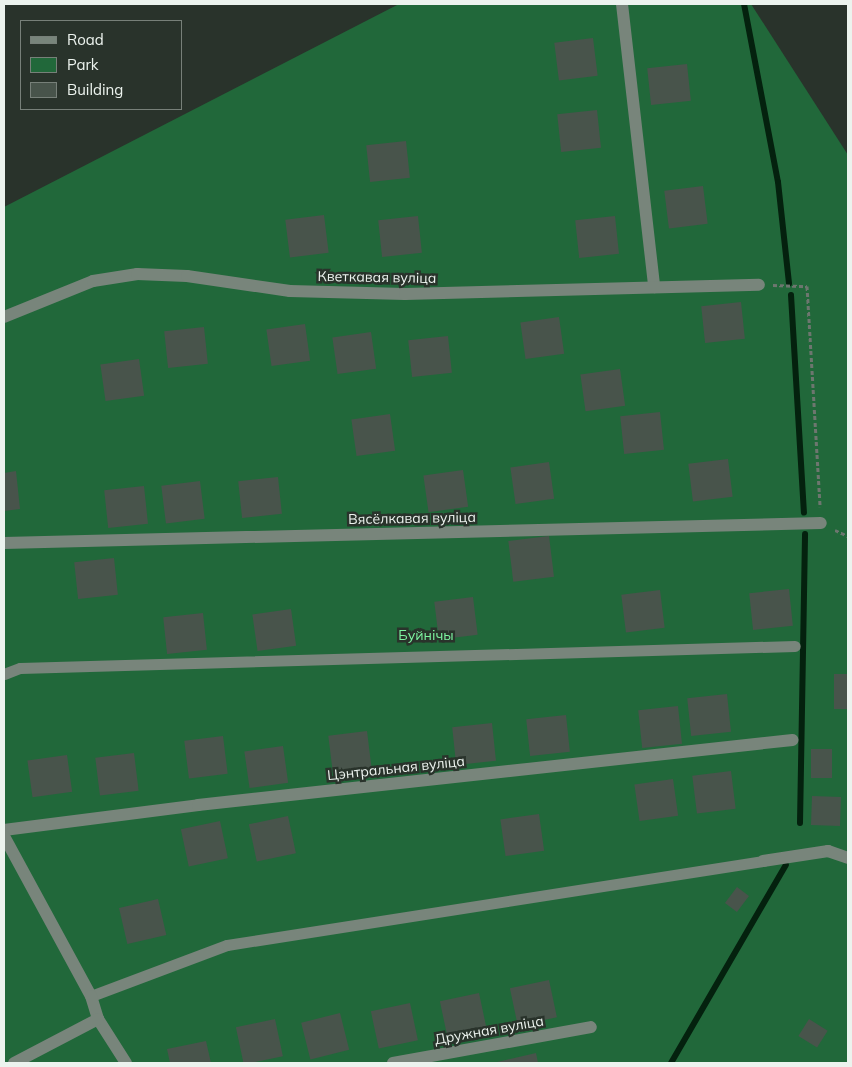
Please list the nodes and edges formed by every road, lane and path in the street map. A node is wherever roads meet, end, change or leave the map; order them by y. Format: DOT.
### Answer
graph roads {
  1 [pos="622,4"];
  2 [pos="759,285"];
  3 [pos="654,288"];
  4 [pos="4,317"];
  5 [pos="821,523"];
  6 [pos="4,543"];
  7 [pos="795,646"];
  8 [pos="4,674"];
  9 [pos="792,740"];
  10 [pos="4,830"];
  11 [pos="4,836"];
  12 [pos="848,858"];
  13 [pos="763,861"];
  14 [pos="91,996"];
  15 [pos="98,1019"];
  16 [pos="591,1027"];
  17 [pos="14,1063"];
  18 [pos="126,1063"];
  19 [pos="393,1063"];
  1 -- 3 [label="street"];
  2 -- 3 [label="street, Кветкавая вуліца"];
  2 -- 5 [label="path"];
  3 -- 4 [label="street, Кветкавая вуліца"];
  5 -- 6 [label="street, Вясёлкавая вуліца"];
  7 -- 8 [label="lane"];
  9 -- 10 [label="street, Цэнтральная вуліца"];
  11 -- 14 [label="street"];
  12 -- 13 [label="street"];
  13 -- 14 [label="lane"];
  14 -- 15 [label="street"];
  15 -- 17 [label="street"];
  15 -- 18 [label="street"];
  16 -- 19 [label="street, Дружная вуліца"];
}
